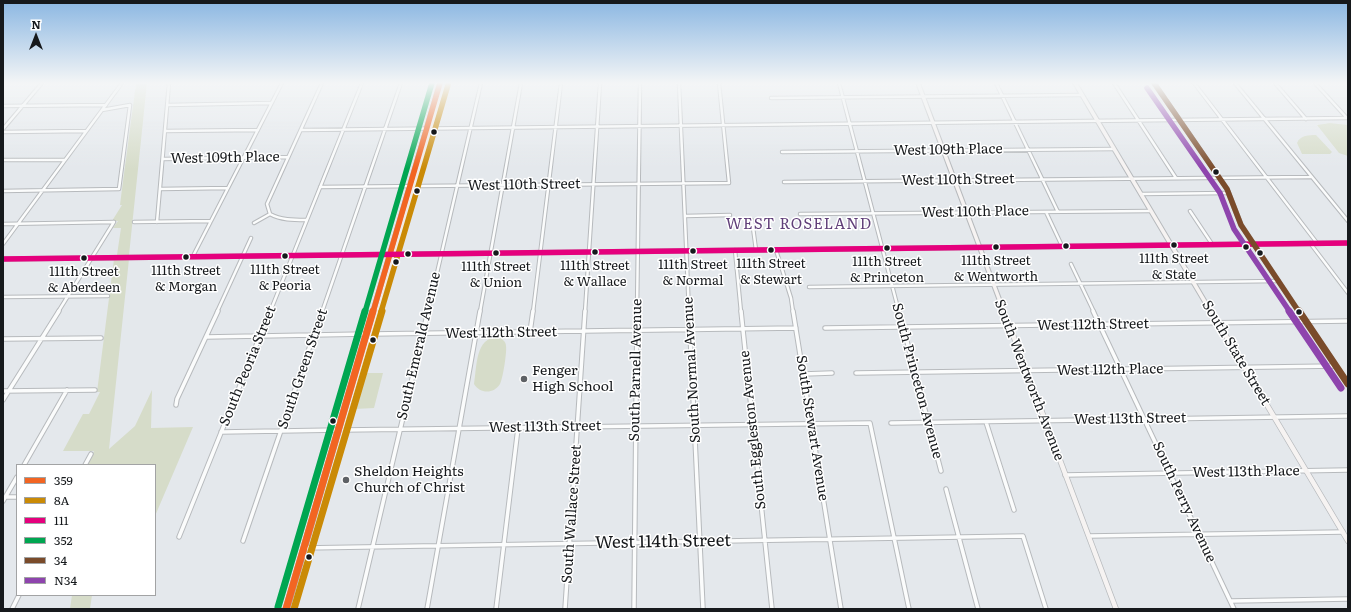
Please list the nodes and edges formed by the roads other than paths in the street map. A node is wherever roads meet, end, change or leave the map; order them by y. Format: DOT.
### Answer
graph roads {
  1 [pos="17,112"];
  2 [pos="101,112"];
  3 [pos="129,112"];
  4 [pos="166,112"];
  5 [pos="267,112"];
  6 [pos="309,112"];
  7 [pos="350,112"];
  8 [pos="391,112"];
  9 [pos="433,112"];
  10 [pos="434,112"];
  11 [pos="475,112"];
  12 [pos="516,112"];
  13 [pos="557,112"];
  14 [pos="599,112"];
  15 [pos="639,112"];
  16 [pos="680,112"];
  17 [pos="722,112"];
  18 [pos="847,112"];
  19 [pos="928,112"];
  20 [pos="1010,112"];
  21 [pos="1092,112"];
  22 [pos="1132,112"];
  23 [pos="1174,112"];
  24 [pos="1216,112"];
  25 [pos="1258,112"];
  26 [pos="1300,112"];
  27 [pos="1306,118"];
  28 [pos="1348,118"];
  29 [pos="1264,119"];
  30 [pos="1180,120"];
  31 [pos="1222,120"];
  32 [pos="1097,121"];
  33 [pos="1138,121"];
  34 [pos="1015,122"];
  35 [pos="932,123"];
  36 [pos="850,124"];
  37 [pos="681,125"];
  38 [pos="723,125"];
  39 [pos="598,126"];
  40 [pos="639,126"];
  41 [pos="513,127"];
  42 [pos="555,127"];
  43 [pos="386,128"];
  44 [pos="429,128"];
  45 [pos="471,128"];
  46 [pos="3,129"];
  47 [pos="343,129"];
  48 [pos="258,130"];
  49 [pos="301,130"];
  50 [pos="86,131"];
  51 [pos="165,131"];
  52 [pos="3,132"];
  53 [pos="1114,149"];
  54 [pos="943,150"];
  55 [pos="1028,150"];
  56 [pos="857,151"];
  57 [pos="782,152"];
  58 [pos="288,157"];
  59 [pos="244,158"];
  60 [pos="163,159"];
  61 [pos="3,160"];
  62 [pos="66,160"];
  63 [pos="1266,177"];
  64 [pos="1312,177"];
  65 [pos="1132,178"];
  66 [pos="1176,178"];
  67 [pos="1220,178"];
  68 [pos="1043,179"];
  69 [pos="954,180"];
  70 [pos="865,181"];
  71 [pos="784,182"];
  72 [pos="683,183"];
  73 [pos="594,184"];
  74 [pos="638,184"];
  75 [pos="503,185"];
  76 [pos="548,185"];
  77 [pos="412,186"];
  78 [pos="457,186"];
  79 [pos="320,187"];
  80 [pos="366,187"];
  81 [pos="228,188"];
  82 [pos="160,189"];
  83 [pos="43,190"];
  84 [pos="3,191"];
  85 [pos="1229,193"];
  86 [pos="1141,194"];
  87 [pos="1151,211"];
  88 [pos="1190,211"];
  89 [pos="966,212"];
  90 [pos="1046,212"];
  91 [pos="1058,212"];
  92 [pos="873,213"];
  93 [pos="270,214"];
  94 [pos="800,214"];
  95 [pos="730,215"];
  96 [pos="685,216"];
  97 [pos="306,220"];
  98 [pos="752,220"];
  99 [pos="211,221"];
  100 [pos="1348,221"];
  101 [pos="134,222"];
  102 [pos="157,222"];
  103 [pos="18,223"];
  104 [pos="254,223"];
  105 [pos="3,224"];
  106 [pos="251,238"];
  107 [pos="1310,243"];
  108 [pos="1317,243"];
  109 [pos="1348,243"];
  110 [pos="3,244"];
  111 [pos="1212,244"];
  112 [pos="1254,244"];
  113 [pos="1171,245"];
  114 [pos="1062,246"];
  115 [pos="978,247"];
  116 [pos="882,248"];
  117 [pos="735,250"];
  118 [pos="756,250"];
  119 [pos="776,250"];
  120 [pos="638,251"];
  121 [pos="686,251"];
  122 [pos="540,252"];
  123 [pos="589,252"];
  124 [pos="491,253"];
  125 [pos="392,254"];
  126 [pos="441,254"];
  127 [pos="292,255"];
  128 [pos="342,255"];
  129 [pos="193,256"];
  130 [pos="242,256"];
  131 [pos="92,258"];
  132 [pos="3,259"];
  133 [pos="1071,264"];
  134 [pos="1193,282"];
  135 [pos="1279,282"];
  136 [pos="1080,284"];
  137 [pos="993,285"];
  138 [pos="892,286"];
  139 [pos="810,287"];
  140 [pos="1348,293"];
  141 [pos="68,296"];
  142 [pos="108,296"];
  143 [pos="3,297"];
  144 [pos="1306,322"];
  145 [pos="1348,322"];
  146 [pos="1218,323"];
  147 [pos="1100,325"];
  148 [pos="1008,326"];
  149 [pos="902,327"];
  150 [pos="796,328"];
  151 [pos="825,328"];
  152 [pos="743,329"];
  153 [pos="690,330"];
  154 [pos="584,331"];
  155 [pos="637,331"];
  156 [pos="530,332"];
  157 [pos="476,333"];
  158 [pos="369,334"];
  159 [pos="422,334"];
  160 [pos="314,335"];
  161 [pos="260,336"];
  162 [pos="206,337"];
  163 [pos="42,338"];
  164 [pos="101,338"];
  165 [pos="3,339"];
  166 [pos="1336,366"];
  167 [pos="1244,368"];
  168 [pos="1121,370"];
  169 [pos="1026,371"];
  170 [pos="915,372"];
  171 [pos="856,373"];
  172 [pos="804,374"];
  173 [pos="832,374"];
  174 [pos="1348,384"];
  175 [pos="67,390"];
  176 [pos="95,390"];
  177 [pos="3,391"];
  178 [pos="9,391"];
  179 [pos="3,400"];
  180 [pos="176,405"];
  181 [pos="1348,416"];
  182 [pos="1274,417"];
  183 [pos="1144,419"];
  184 [pos="1044,421"];
  185 [pos="928,422"];
  186 [pos="986,422"];
  187 [pos="812,423"];
  188 [pos="891,423"];
  189 [pos="753,424"];
  190 [pos="694,425"];
  191 [pos="636,426"];
  192 [pos="577,427"];
  193 [pos="518,428"];
  194 [pos="459,429"];
  195 [pos="341,430"];
  196 [pos="400,430"];
  197 [pos="281,431"];
  198 [pos="221,432"];
  199 [pos="91,454"];
  200 [pos="25,464"];
  201 [pos="86,464"];
  202 [pos="1348,470"];
  203 [pos="941,471"];
  204 [pos="1306,471"];
  205 [pos="1170,473"];
  206 [pos="1065,475"];
  207 [pos="16,479"];
  208 [pos="946,489"];
  209 [pos="16,497"];
  210 [pos="4,499"];
  211 [pos="1014,510"];
  212 [pos="1343,532"];
  213 [pos="1199,534"];
  214 [pos="1088,536"];
  215 [pos="179,537"];
  216 [pos="959,538"];
  217 [pos="894,539"];
  218 [pos="1347,539"];
  219 [pos="830,540"];
  220 [pos="244,541"];
  221 [pos="765,541"];
  222 [pos="700,542"];
  223 [pos="635,543"];
  224 [pos="570,544"];
  225 [pos="504,545"];
  226 [pos="438,546"];
  227 [pos="372,547"];
  228 [pos="304,548"];
  229 [pos="310,548"];
  230 [pos="18,596"];
  231 [pos="1348,599"];
  232 [pos="1231,601"];
  233 [pos="12,609"];
  234 [pos="286,609"];
  235 [pos="293,609"];
  236 [pos="358,609"];
  237 [pos="427,609"];
  238 [pos="496,609"];
  239 [pos="565,609"];
  240 [pos="634,609"];
  241 [pos="703,609"];
  242 [pos="772,609"];
  243 [pos="841,609"];
  244 [pos="909,609"];
  245 [pos="978,609"];
  246 [pos="1046,609"];
  247 [pos="1116,609"];
  248 [pos="1234,609"];
  1 -- 46 [label="street"];
  2 -- 50 [label="street"];
  3 -- 83 [label="street"];
  4 -- 51 [label="street"];
  5 -- 48 [label="street"];
  6 -- 49 [label="street"];
  7 -- 47 [label="street, South Peoria Street"];
  8 -- 43 [label="street, South Green Street"];
  9 -- 44 [label="main road"];
  10 -- 44 [label="main road"];
  11 -- 45 [label="street, South Emerald Avenue"];
  12 -- 41 [label="street"];
  13 -- 42 [label="street"];
  14 -- 39 [label="street, South Wallace Street"];
  15 -- 40 [label="street, South Parnell Avenue"];
  16 -- 37 [label="street, South Normal Avenue"];
  17 -- 38 [label="street"];
  18 -- 36 [label="street, South Princeton Avenue"];
  19 -- 35 [label="main road, South Wentworth Avenue"];
  20 -- 34 [label="street"];
  21 -- 32 [label="main road, South State Street"];
  22 -- 33 [label="street"];
  23 -- 30 [label="main road"];
  24 -- 31 [label="street"];
  25 -- 29 [label="street"];
  26 -- 27 [label="street"];
  27 -- 28 [label="street"];
  27 -- 29 [label="street"];
  29 -- 31 [label="street"];
  29 -- 64 [label="street"];
  30 -- 31 [label="street"];
  30 -- 33 [label="street"];
  30 -- 67 [label="main road"];
  31 -- 63 [label="street"];
  32 -- 33 [label="street"];
  32 -- 34 [label="street"];
  32 -- 53 [label="main road, South State Street"];
  33 -- 66 [label="street"];
  34 -- 35 [label="street"];
  34 -- 55 [label="street"];
  35 -- 36 [label="street"];
  35 -- 54 [label="main road, South Wentworth Avenue"];
  36 -- 38 [label="street"];
  36 -- 56 [label="street, South Princeton Avenue"];
  37 -- 38 [label="street"];
  37 -- 40 [label="street"];
  37 -- 72 [label="street, South Normal Avenue"];
  38 -- 72 [label="street, West 110th Street"];
  39 -- 40 [label="street"];
  39 -- 42 [label="street"];
  39 -- 73 [label="street, South Wallace Street"];
  40 -- 74 [label="street, South Parnell Avenue"];
  41 -- 42 [label="street"];
  41 -- 45 [label="street"];
  41 -- 75 [label="street"];
  42 -- 76 [label="street"];
  43 -- 44 [label="street"];
  43 -- 47 [label="street"];
  43 -- 80 [label="street, South Green Street"];
  44 -- 45 [label="street"];
  44 -- 77 [label="main road"];
  45 -- 78 [label="street, South Emerald Avenue"];
  47 -- 49 [label="street"];
  47 -- 79 [label="street, South Peoria Street"];
  48 -- 51 [label="street"];
  48 -- 59 [label="street"];
  49 -- 58 [label="street"];
  50 -- 52 [label="street"];
  50 -- 62 [label="street"];
  51 -- 60 [label="street"];
  53 -- 55 [label="street, West 109th Place"];
  53 -- 65 [label="main road, South State Street"];
  54 -- 55 [label="street, West 109th Place"];
  54 -- 56 [label="street, West 109th Place"];
  54 -- 69 [label="main road, South Wentworth Avenue"];
  55 -- 68 [label="street"];
  56 -- 57 [label="street, West 109th Place"];
  56 -- 70 [label="street, South Princeton Avenue"];
  58 -- 59 [label="street, West 109th Place"];
  58 -- 93 [label="street"];
  59 -- 60 [label="street, West 109th Place"];
  59 -- 81 [label="street"];
  60 -- 82 [label="street"];
  61 -- 62 [label="street"];
  62 -- 83 [label="street"];
  63 -- 64 [label="street, West 110th Street"];
  63 -- 67 [label="street, West 110th Street"];
  63 -- 108 [label="street"];
  64 -- 100 [label="street"];
  65 -- 66 [label="street, West 110th Street"];
  65 -- 68 [label="street, West 110th Street"];
  65 -- 86 [label="main road, South State Street"];
  66 -- 67 [label="street, West 110th Street"];
  67 -- 85 [label="main road"];
  68 -- 69 [label="street, West 110th Street"];
  68 -- 91 [label="street"];
  69 -- 70 [label="street, West 110th Street"];
  69 -- 89 [label="main road, South Wentworth Avenue"];
  70 -- 71 [label="street, West 110th Street"];
  70 -- 92 [label="street, South Princeton Avenue"];
  72 -- 74 [label="street, West 110th Street"];
  72 -- 96 [label="street, South Normal Avenue"];
  73 -- 74 [label="street, West 110th Street"];
  73 -- 76 [label="street, West 110th Street"];
  73 -- 123 [label="street, South Wallace Street"];
  74 -- 120 [label="street, South Parnell Avenue"];
  75 -- 76 [label="street, West 110th Street"];
  75 -- 78 [label="street, West 110th Street"];
  75 -- 124 [label="street"];
  76 -- 122 [label="street"];
  77 -- 78 [label="street, West 110th Street"];
  77 -- 80 [label="street, West 110th Street"];
  77 -- 125 [label="main road"];
  78 -- 126 [label="street, South Emerald Avenue"];
  79 -- 80 [label="street, West 110th Street"];
  79 -- 97 [label="street, South Peoria Street"];
  80 -- 128 [label="street, South Green Street"];
  81 -- 82 [label="street"];
  81 -- 99 [label="street"];
  82 -- 102 [label="street"];
  83 -- 84 [label="street"];
  83 -- 103 [label="street"];
  85 -- 86 [label="street"];
  85 -- 112 [label="main road"];
  86 -- 87 [label="main road, South State Street"];
  87 -- 91 [label="street, West 110th Place"];
  87 -- 113 [label="main road, South State Street"];
  88 -- 111 [label="street"];
  89 -- 90 [label="street, West 110th Place"];
  89 -- 92 [label="street, West 110th Place"];
  89 -- 115 [label="main road, South Wentworth Avenue"];
  90 -- 91 [label="street, West 110th Place"];
  90 -- 114 [label="street"];
  92 -- 94 [label="street, West 110th Place"];
  92 -- 116 [label="street, South Princeton Avenue"];
  93 -- 97 [label="street"];
  93 -- 104 [label="street"];
  95 -- 96 [label="street"];
  96 -- 121 [label="street, South Normal Avenue"];
  97 -- 127 [label="street, South Peoria Street"];
  98 -- 118 [label="street"];
  99 -- 102 [label="street"];
  99 -- 129 [label="street"];
  101 -- 102 [label="street"];
  103 -- 105 [label="street"];
  103 -- 110 [label="street"];
  103 -- 131 [label="street"];
  106 -- 130 [label="street"];
  107 -- 108 [label="main road"];
  107 -- 112 [label="main road"];
  107 -- 140 [label="street"];
  108 -- 109 [label="main road"];
  111 -- 112 [label="main road"];
  111 -- 113 [label="main road"];
  112 -- 135 [label="main road"];
  113 -- 114 [label="main road"];
  113 -- 134 [label="main road, South State Street"];
  114 -- 115 [label="main road"];
  115 -- 116 [label="main road"];
  115 -- 137 [label="main road, South Wentworth Avenue"];
  116 -- 119 [label="main road"];
  116 -- 138 [label="street, South Princeton Avenue"];
  117 -- 118 [label="main road"];
  117 -- 121 [label="main road"];
  117 -- 152 [label="street, South Eggleston Avenue"];
  118 -- 119 [label="main road"];
  119 -- 150 [label="street, South Stewart Avenue"];
  120 -- 121 [label="main road"];
  120 -- 123 [label="main road"];
  120 -- 155 [label="street, South Parnell Avenue"];
  121 -- 153 [label="street, South Normal Avenue"];
  122 -- 123 [label="main road"];
  122 -- 124 [label="main road"];
  122 -- 156 [label="street"];
  123 -- 154 [label="street, South Wallace Street"];
  124 -- 126 [label="main road"];
  124 -- 157 [label="street"];
  125 -- 126 [label="main road"];
  125 -- 128 [label="main road"];
  125 -- 158 [label="main road"];
  126 -- 159 [label="street, South Emerald Avenue"];
  127 -- 128 [label="main road"];
  127 -- 130 [label="main road"];
  127 -- 161 [label="street, South Peoria Street"];
  128 -- 160 [label="street, South Green Street"];
  129 -- 130 [label="main road"];
  129 -- 131 [label="main road"];
  130 -- 162 [label="street"];
  131 -- 132 [label="main road"];
  131 -- 141 [label="street"];
  133 -- 136 [label="street, South Perry Avenue"];
  134 -- 135 [label="street"];
  134 -- 136 [label="street"];
  134 -- 146 [label="main road, South State Street"];
  135 -- 144 [label="main road"];
  136 -- 137 [label="street"];
  136 -- 147 [label="street, South Perry Avenue"];
  137 -- 138 [label="street"];
  137 -- 148 [label="main road, South Wentworth Avenue"];
  138 -- 139 [label="street"];
  138 -- 149 [label="street, South Princeton Avenue"];
  141 -- 142 [label="street"];
  141 -- 143 [label="street"];
  141 -- 163 [label="street"];
  144 -- 145 [label="street, West 112th Street"];
  144 -- 146 [label="street, West 112th Street"];
  144 -- 166 [label="main road"];
  146 -- 147 [label="street, West 112th Street"];
  146 -- 167 [label="main road, South State Street"];
  147 -- 148 [label="street, West 112th Street"];
  147 -- 168 [label="street, South Perry Avenue"];
  148 -- 149 [label="street, West 112th Street"];
  148 -- 169 [label="main road, South Wentworth Avenue"];
  149 -- 151 [label="street, West 112th Street"];
  149 -- 170 [label="street, South Princeton Avenue"];
  150 -- 152 [label="street, West 112th Street"];
  150 -- 172 [label="street, South Stewart Avenue"];
  152 -- 153 [label="street, West 112th Street"];
  152 -- 189 [label="street, South Eggleston Avenue"];
  153 -- 155 [label="street, West 112th Street"];
  153 -- 190 [label="street, South Normal Avenue"];
  154 -- 155 [label="street, West 112th Street"];
  154 -- 156 [label="street, West 112th Street"];
  154 -- 192 [label="street, South Wallace Street"];
  155 -- 191 [label="street, South Parnell Avenue"];
  156 -- 157 [label="street, West 112th Street"];
  157 -- 159 [label="street, West 112th Street"];
  157 -- 194 [label="street"];
  158 -- 159 [label="street, West 112th Street"];
  158 -- 160 [label="street, West 112th Street"];
  158 -- 195 [label="main road"];
  159 -- 196 [label="street, South Emerald Avenue"];
  160 -- 161 [label="street, West 112th Street"];
  160 -- 197 [label="street, South Green Street"];
  161 -- 162 [label="street, West 112th Street"];
  161 -- 198 [label="street, South Peoria Street"];
  162 -- 180 [label="street"];
  163 -- 164 [label="street"];
  163 -- 165 [label="street"];
  163 -- 178 [label="street"];
  166 -- 167 [label="street, West 112th Place"];
  166 -- 174 [label="main road"];
  167 -- 168 [label="street, West 112th Place"];
  167 -- 182 [label="main road, South State Street"];
  168 -- 169 [label="street, West 112th Place"];
  168 -- 183 [label="street, South Perry Avenue"];
  169 -- 170 [label="street, West 112th Place"];
  169 -- 184 [label="main road, South Wentworth Avenue"];
  170 -- 171 [label="street, West 112th Place"];
  170 -- 185 [label="street, South Princeton Avenue"];
  172 -- 173 [label="street"];
  172 -- 187 [label="street, South Stewart Avenue"];
  175 -- 176 [label="street"];
  175 -- 178 [label="street"];
  175 -- 200 [label="street"];
  177 -- 178 [label="street"];
  178 -- 179 [label="street"];
  181 -- 182 [label="street, West 113th Street"];
  182 -- 183 [label="street, West 113th Street"];
  182 -- 204 [label="main road, South State Street"];
  183 -- 184 [label="street, West 113th Street"];
  183 -- 205 [label="street, South Perry Avenue"];
  184 -- 186 [label="street, West 113th Street"];
  184 -- 206 [label="main road, South Wentworth Avenue"];
  185 -- 186 [label="street, West 113th Street"];
  185 -- 188 [label="street, West 113th Street"];
  185 -- 203 [label="street, South Princeton Avenue"];
  186 -- 211 [label="street"];
  187 -- 189 [label="street, West 113th Street"];
  187 -- 217 [label="street, West 113th Street"];
  187 -- 219 [label="street, South Stewart Avenue"];
  189 -- 190 [label="street, West 113th Street"];
  189 -- 221 [label="street, South Eggleston Avenue"];
  190 -- 191 [label="street, West 113th Street"];
  190 -- 222 [label="street, South Normal Avenue"];
  191 -- 192 [label="street, West 113th Street"];
  191 -- 223 [label="street, South Parnell Avenue"];
  192 -- 193 [label="street, West 113th Street"];
  192 -- 224 [label="street, South Wallace Street"];
  193 -- 194 [label="street, West 113th Street"];
  193 -- 225 [label="street"];
  194 -- 196 [label="street, West 113th Street"];
  194 -- 226 [label="street"];
  195 -- 196 [label="street, West 113th Street"];
  195 -- 197 [label="street, West 113th Street"];
  195 -- 228 [label="main road"];
  195 -- 229 [label="main road"];
  196 -- 227 [label="street, South Emerald Avenue"];
  197 -- 198 [label="street, West 113th Street"];
  197 -- 220 [label="street, South Green Street"];
  198 -- 215 [label="street, South Peoria Street"];
  199 -- 201 [label="street"];
  202 -- 204 [label="street, West 113th Place"];
  204 -- 205 [label="street, West 113th Place"];
  204 -- 212 [label="main road, South State Street"];
  205 -- 206 [label="street, West 113th Place"];
  205 -- 213 [label="street, South Perry Avenue"];
  206 -- 214 [label="main road, South Wentworth Avenue"];
  207 -- 210 [label="street"];
  208 -- 216 [label="street"];
  209 -- 210 [label="street"];
  212 -- 213 [label="street"];
  212 -- 218 [label="main road, South State Street"];
  213 -- 214 [label="street"];
  213 -- 232 [label="street, South Perry Avenue"];
  214 -- 247 [label="main road, South Wentworth Avenue"];
  216 -- 217 [label="street, West 114th Street"];
  216 -- 245 [label="street"];
  216 -- 246 [label="street, West 114th Street"];
  217 -- 219 [label="street, West 114th Street"];
  217 -- 244 [label="street"];
  219 -- 221 [label="street, West 114th Street"];
  219 -- 243 [label="street, South Stewart Avenue"];
  221 -- 222 [label="street, West 114th Street"];
  221 -- 242 [label="street, South Eggleston Avenue"];
  222 -- 223 [label="street, West 114th Street"];
  222 -- 241 [label="street, South Normal Avenue"];
  223 -- 224 [label="street, West 114th Street"];
  223 -- 240 [label="street, South Parnell Avenue"];
  224 -- 225 [label="street, West 114th Street"];
  224 -- 239 [label="street, South Wallace Street"];
  225 -- 226 [label="street, West 114th Street"];
  225 -- 238 [label="street"];
  226 -- 227 [label="street, West 114th Street"];
  226 -- 237 [label="street"];
  227 -- 229 [label="street, West 114th Street"];
  227 -- 236 [label="street, South Emerald Avenue"];
  228 -- 229 [label="street, West 114th Street"];
  228 -- 234 [label="main road"];
  229 -- 235 [label="main road"];
  230 -- 233 [label="street"];
  231 -- 232 [label="street"];
  232 -- 248 [label="street, South Perry Avenue"];
}
